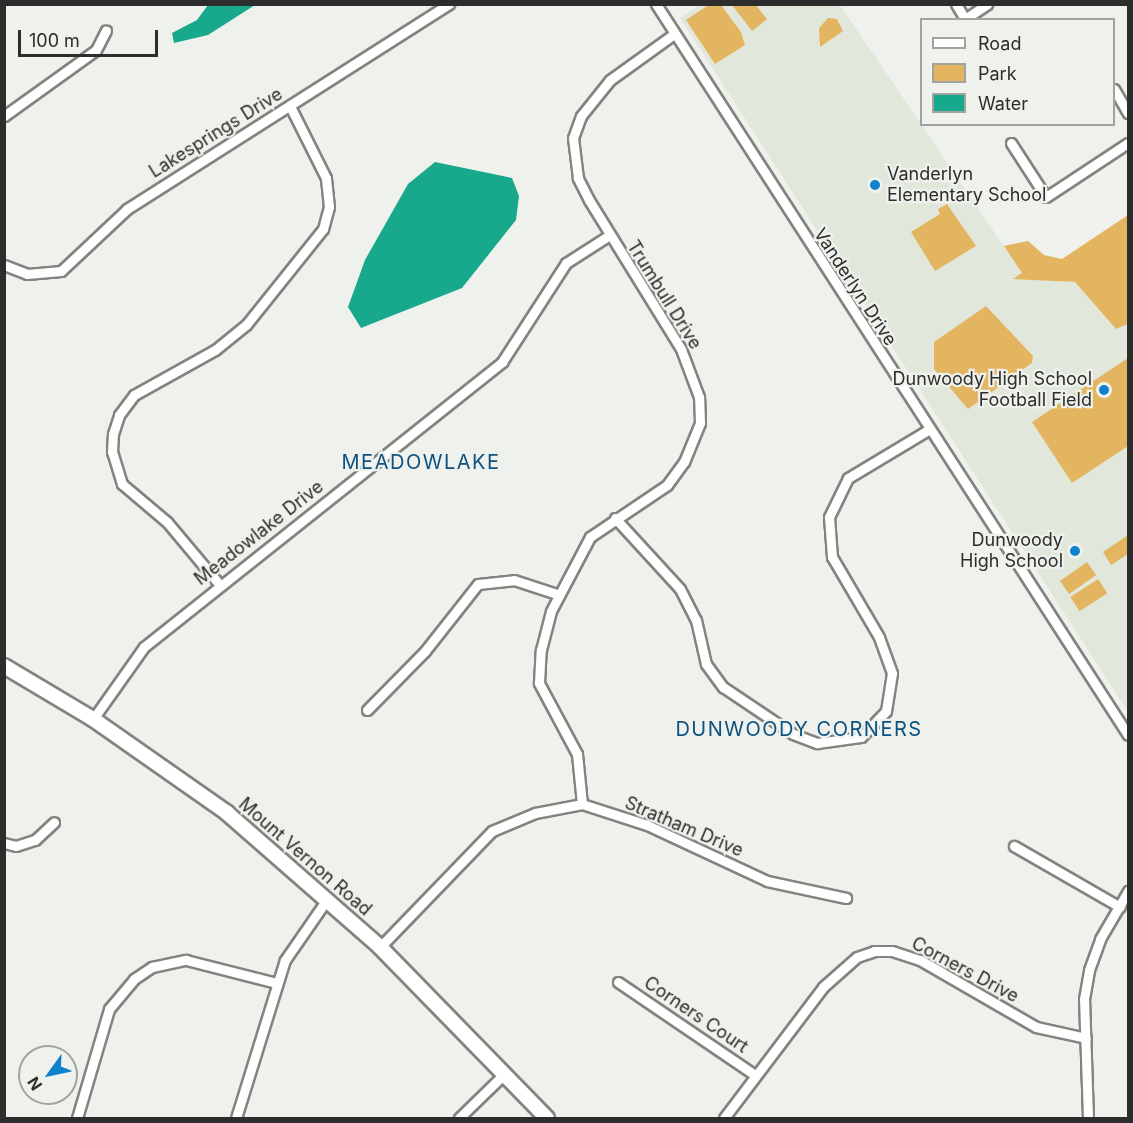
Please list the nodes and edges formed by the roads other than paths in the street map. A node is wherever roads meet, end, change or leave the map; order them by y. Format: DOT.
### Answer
graph roads {
  1 [pos="449,4"];
  2 [pos="656,4"];
  3 [pos="956,4"];
  4 [pos="987,4"];
  5 [pos="964,18"];
  6 [pos="966,18"];
  7 [pos="106,30"];
  8 [pos="674,34"];
  9 [pos="1115,92"];
  10 [pos="290,106"];
  11 [pos="1128,112"];
  12 [pos="4,116"];
  13 [pos="1011,142"];
  14 [pos="1128,143"];
  15 [pos="608,236"];
  16 [pos="4,264"];
  17 [pos="928,430"];
  18 [pos="615,518"];
  19 [pos="219,584"];
  20 [pos="557,594"];
  21 [pos="4,666"];
  22 [pos="367,710"];
  23 [pos="93,719"];
  24 [pos="1128,735"];
  25 [pos="582,804"];
  26 [pos="54,822"];
  27 [pos="4,843"];
  28 [pos="1014,846"];
  29 [pos="1128,891"];
  30 [pos="328,898"];
  31 [pos="846,898"];
  32 [pos="1120,907"];
  33 [pos="380,947"];
  34 [pos="618,982"];
  35 [pos="276,983"];
  36 [pos="1086,1038"];
  37 [pos="755,1075"];
  38 [pos="502,1076"];
  39 [pos="77,1119"];
  40 [pos="236,1119"];
  41 [pos="459,1119"];
  42 [pos="548,1119"];
  43 [pos="724,1119"];
  44 [pos="1088,1119"];
  1 -- 10 [label="street, Lakesprings Drive"];
  2 -- 8 [label="street, Vanderlyn Drive"];
  3 -- 5 [label="street"];
  4 -- 6 [label="street"];
  7 -- 12 [label="street"];
  8 -- 15 [label="street, Trumbull Drive"];
  8 -- 17 [label="street, Vanderlyn Drive"];
  9 -- 11 [label="street"];
  10 -- 16 [label="street, Lakesprings Drive"];
  10 -- 19 [label="street"];
  13 -- 14 [label="street"];
  15 -- 18 [label="street, Trumbull Drive"];
  15 -- 19 [label="street, Meadowlake Drive"];
  17 -- 18 [label="street"];
  17 -- 24 [label="street, Vanderlyn Drive"];
  18 -- 20 [label="street, Trumbull Drive"];
  19 -- 23 [label="street, Meadowlake Drive"];
  20 -- 22 [label="street"];
  20 -- 25 [label="street, Trumbull Drive"];
  21 -- 23 [label="main road, Mount Vernon Road"];
  23 -- 30 [label="main road, Mount Vernon Road"];
  25 -- 31 [label="street, Stratham Drive"];
  25 -- 33 [label="street, Stratham Drive"];
  26 -- 27 [label="street"];
  28 -- 32 [label="street"];
  29 -- 32 [label="street"];
  30 -- 33 [label="main road, Mount Vernon Road"];
  30 -- 35 [label="street"];
  32 -- 36 [label="street"];
  33 -- 38 [label="main road, Mount Vernon Road"];
  34 -- 37 [label="street, Corners Court"];
  35 -- 39 [label="street"];
  35 -- 40 [label="street"];
  36 -- 37 [label="street, Corners Drive"];
  36 -- 44 [label="street"];
  37 -- 43 [label="street, Corners Drive"];
  38 -- 41 [label="street"];
  38 -- 42 [label="main road, Mount Vernon Road"];
}
